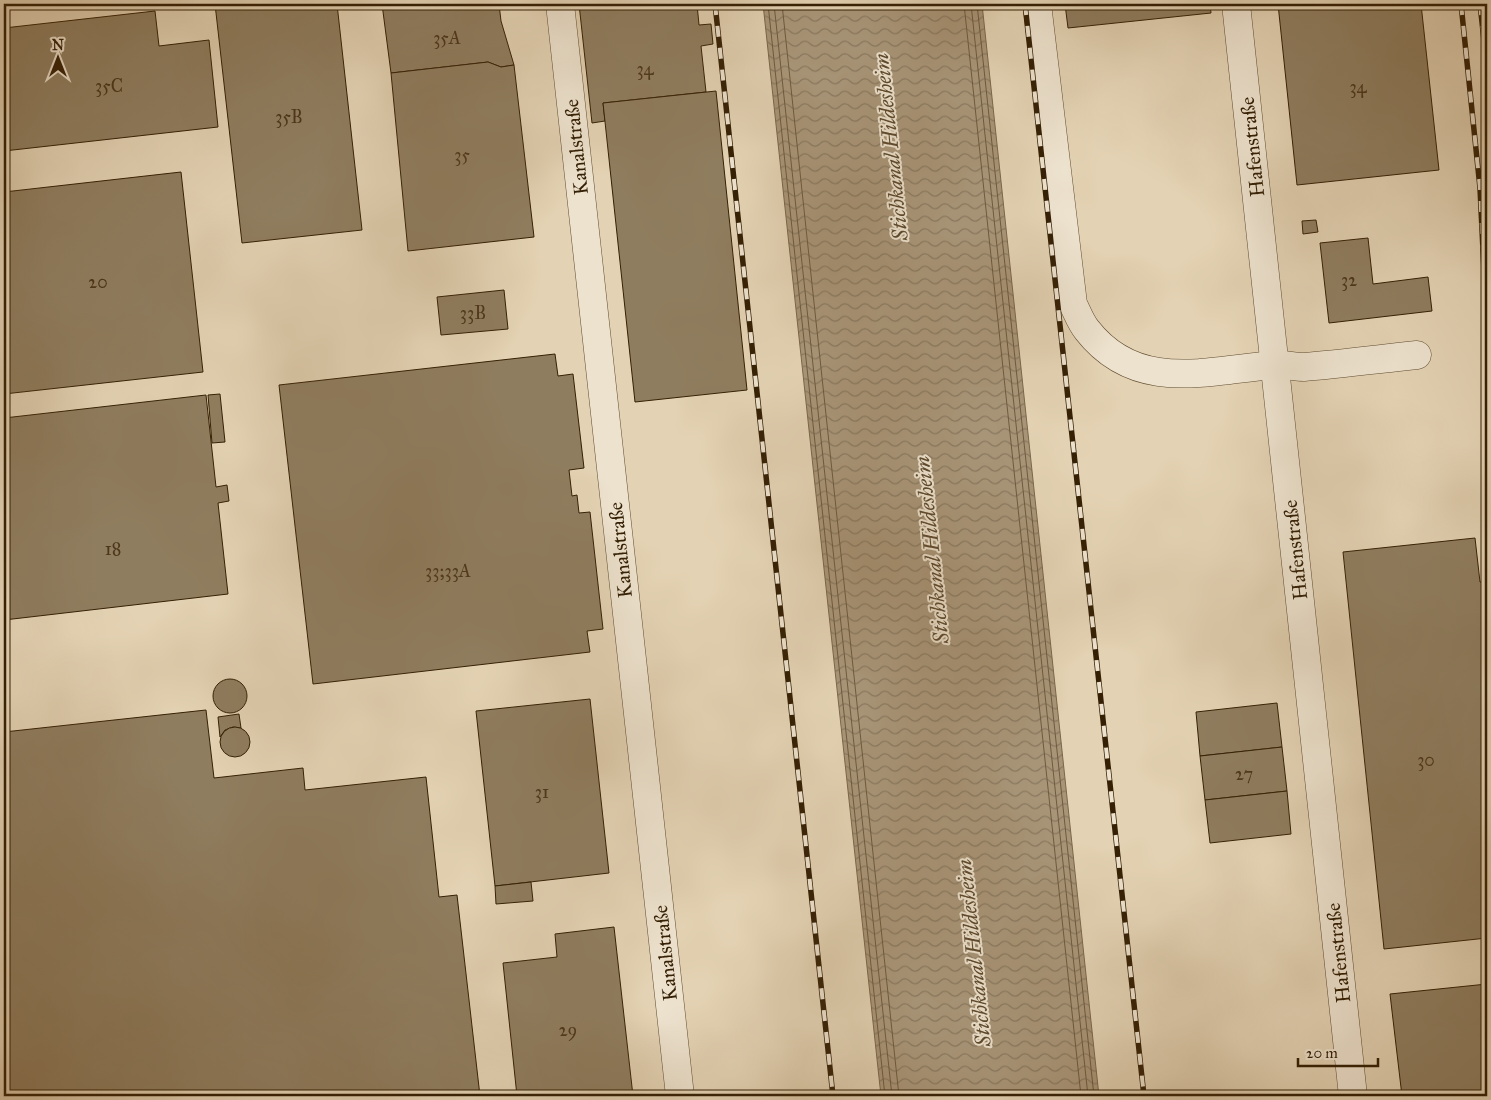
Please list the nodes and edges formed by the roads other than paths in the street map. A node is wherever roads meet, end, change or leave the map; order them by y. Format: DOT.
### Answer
graph roads {
  1 [pos="560,4"];
  2 [pos="1037,4"];
  3 [pos="1236,4"];
  4 [pos="1417,355"];
  5 [pos="1276,365"];
  6 [pos="680,1096"];
  7 [pos="1353,1096"];
  1 -- 6 [label="street, Kanalstraße"];
  2 -- 5 [label="street"];
  3 -- 5 [label="street, Hafenstraße"];
  4 -- 5 [label="street"];
  5 -- 7 [label="street, Hafenstraße"];
}
